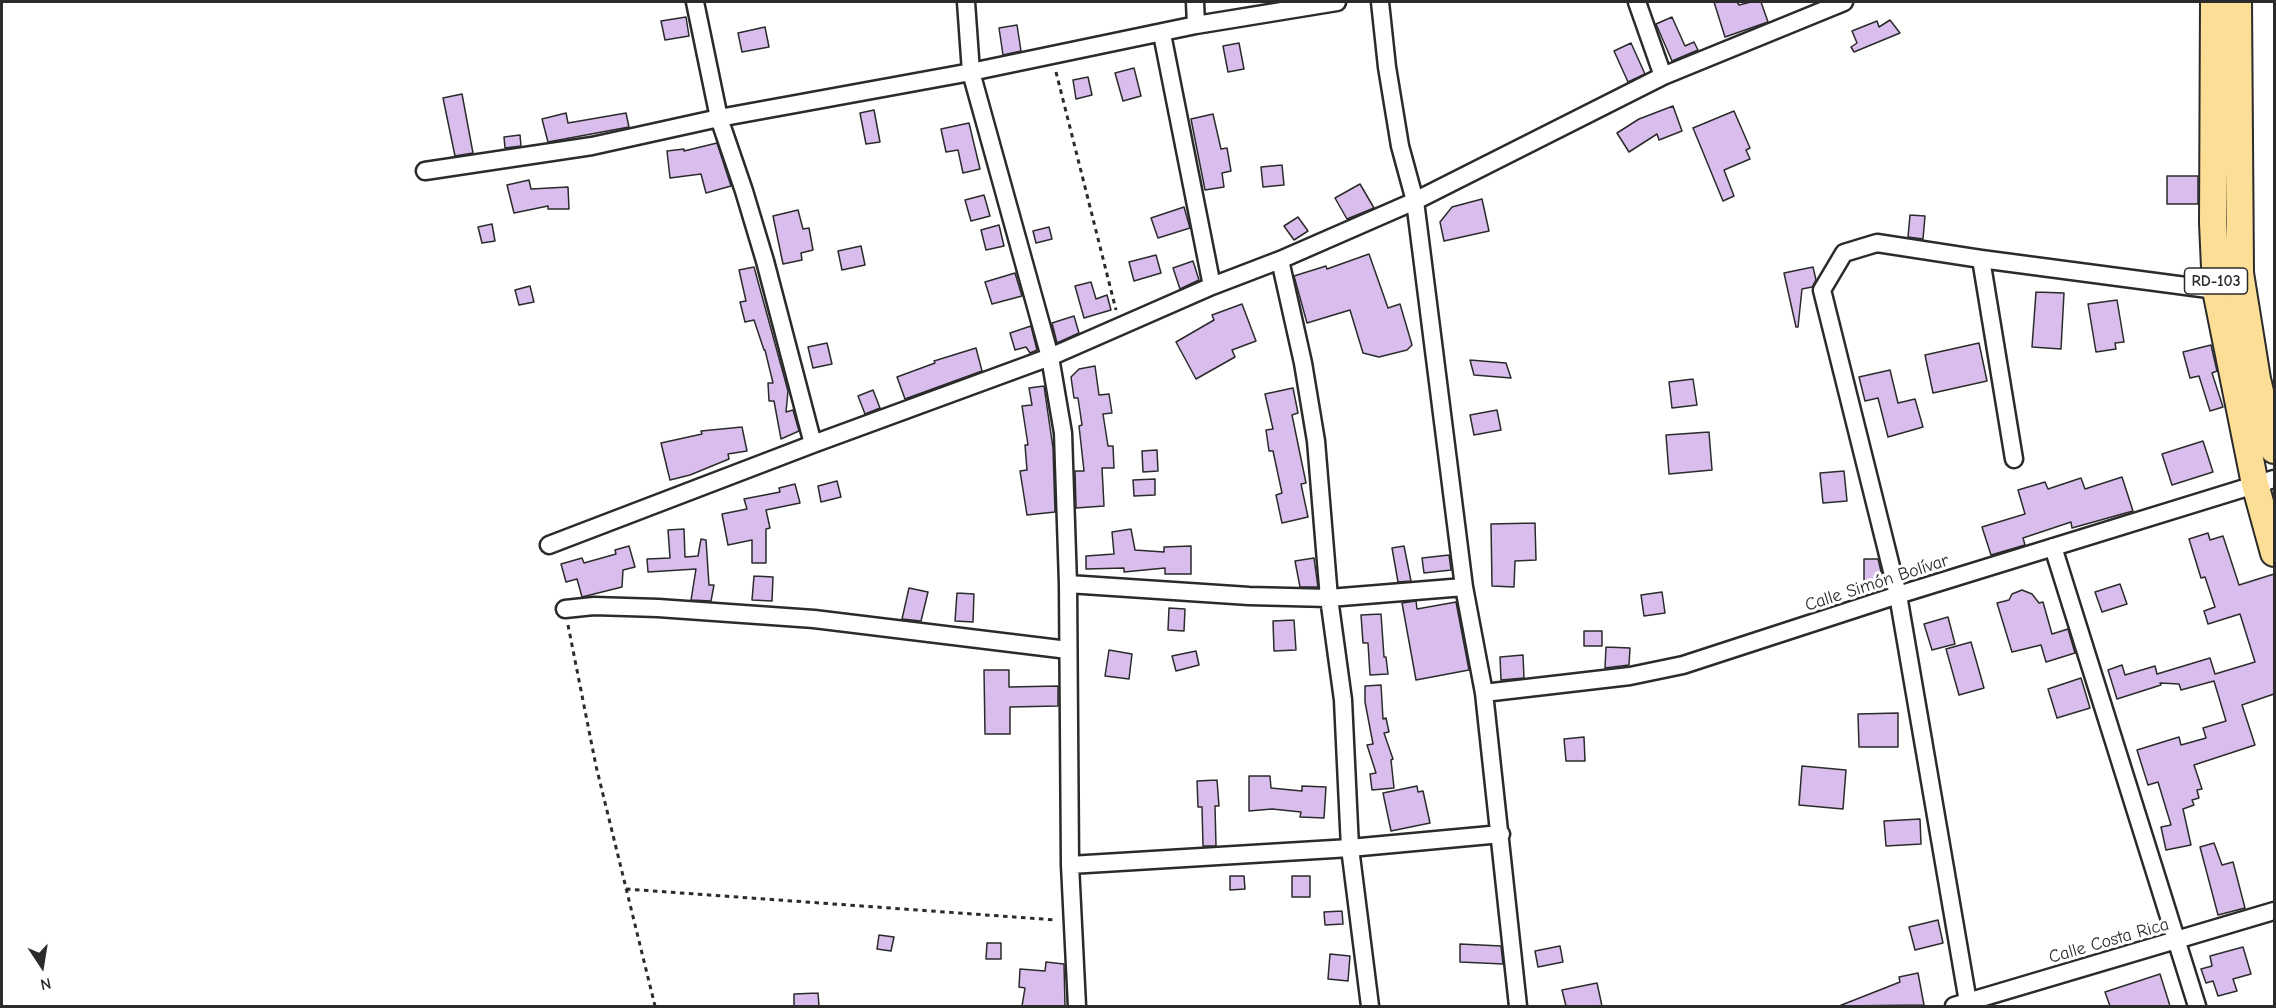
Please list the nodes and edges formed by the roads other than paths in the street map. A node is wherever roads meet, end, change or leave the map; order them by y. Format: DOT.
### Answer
graph roads {
  1 [pos="695,2"];
  2 [pos="966,2"];
  3 [pos="1195,2"];
  4 [pos="1337,2"];
  5 [pos="1380,2"];
  6 [pos="1637,2"];
  7 [pos="1844,2"];
  8 [pos="2214,2"];
  9 [pos="2238,2"];
  10 [pos="1196,25"];
  11 [pos="1162,34"];
  12 [pos="971,72"];
  13 [pos="1663,76"];
  14 [pos="719,118"];
  15 [pos="425,171"];
  16 [pos="1415,201"];
  17 [pos="1280,260"];
  18 [pos="1981,260"];
  19 [pos="1212,286"];
  20 [pos="2216,290"];
  21 [pos="1050,357"];
  22 [pos="813,444"];
  23 [pos="2274,450"];
  24 [pos="2014,459"];
  25 [pos="2265,481"];
  26 [pos="549,545"];
  27 [pos="2054,547"];
  28 [pos="2274,553"];
  29 [pos="1068,584"];
  30 [pos="1464,587"];
  31 [pos="1898,595"];
  32 [pos="1329,598"];
  33 [pos="565,609"];
  34 [pos="1068,650"];
  35 [pos="1484,693"];
  36 [pos="1501,834"];
  37 [pos="1350,848"];
  38 [pos="1070,865"];
  39 [pos="2274,911"];
  40 [pos="2176,942"];
  41 [pos="1961,1004"];
  42 [pos="1077,1006"];
  43 [pos="1370,1006"];
  44 [pos="1518,1006"];
  45 [pos="2197,1006"];
  1 -- 14 [label="street"];
  2 -- 12 [label="street"];
  3 -- 10 [label="street"];
  4 -- 10 [label="street"];
  5 -- 16 [label="street"];
  6 -- 13 [label="street"];
  7 -- 13 [label="street"];
  8 -- 20 [label="main road, RD-103"];
  9 -- 23 [label="main road, RD-103"];
  10 -- 11 [label="street"];
  11 -- 12 [label="street"];
  11 -- 19 [label="street"];
  12 -- 14 [label="street"];
  12 -- 21 [label="street"];
  13 -- 16 [label="street"];
  14 -- 15 [label="street"];
  14 -- 22 [label="street"];
  16 -- 17 [label="street"];
  16 -- 30 [label="street"];
  17 -- 19 [label="street"];
  17 -- 32 [label="street"];
  18 -- 20 [label="street"];
  18 -- 24 [label="street"];
  18 -- 31 [label="street"];
  19 -- 21 [label="street"];
  20 -- 25 [label="main road, RD-103"];
  21 -- 22 [label="street"];
  21 -- 29 [label="street"];
  22 -- 26 [label="street"];
  25 -- 27 [label="street, Calle Simón Bolívar"];
  25 -- 28 [label="main road, RD-103"];
  27 -- 31 [label="street, Calle Simón Bolívar"];
  27 -- 40 [label="street"];
  29 -- 32 [label="street"];
  29 -- 34 [label="street"];
  30 -- 32 [label="street"];
  30 -- 35 [label="street"];
  31 -- 35 [label="street, Calle Simón Bolívar"];
  31 -- 41 [label="street"];
  32 -- 37 [label="street"];
  33 -- 34 [label="street"];
  34 -- 38 [label="street"];
  35 -- 36 [label="street"];
  36 -- 37 [label="street"];
  36 -- 44 [label="street"];
  37 -- 38 [label="street"];
  37 -- 43 [label="street"];
  38 -- 42 [label="street"];
  39 -- 40 [label="street, Calle Costa Rica"];
  40 -- 41 [label="street, Calle Costa Rica"];
  40 -- 45 [label="street"];
}
